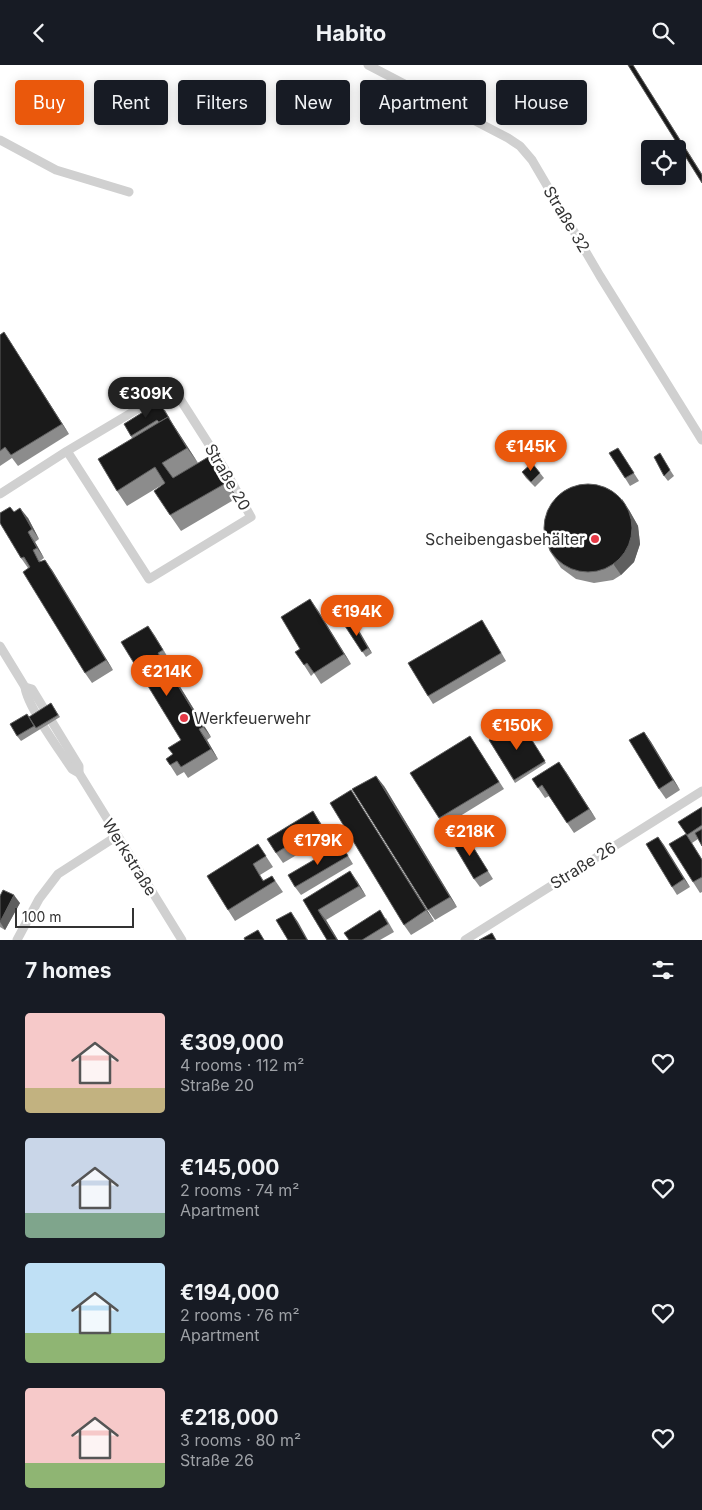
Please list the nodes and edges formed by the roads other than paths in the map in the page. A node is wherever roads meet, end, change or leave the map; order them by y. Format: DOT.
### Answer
graph roads {
  1 [pos="368,65"];
  2 [pos="0,140"];
  3 [pos="129,192"];
  4 [pos="702,440"];
  5 [pos="67,451"];
  6 [pos="0,494"];
  7 [pos="0,646"];
  8 [pos="702,791"];
  9 [pos="118,836"];
  10 [pos="18,940"];
  11 [pos="182,940"];
  12 [pos="465,940"];
  1 -- 4 [label="street, Straße 32"];
  2 -- 3 [label="street"];
  5 -- 5 [label="street, Straße 20"];
  5 -- 6 [label="street, Straße 20"];
  7 -- 9 [label="street, Werkstraße"];
  8 -- 12 [label="street, Straße 26"];
  9 -- 10 [label="street"];
  9 -- 11 [label="street, Werkstraße"];
}
